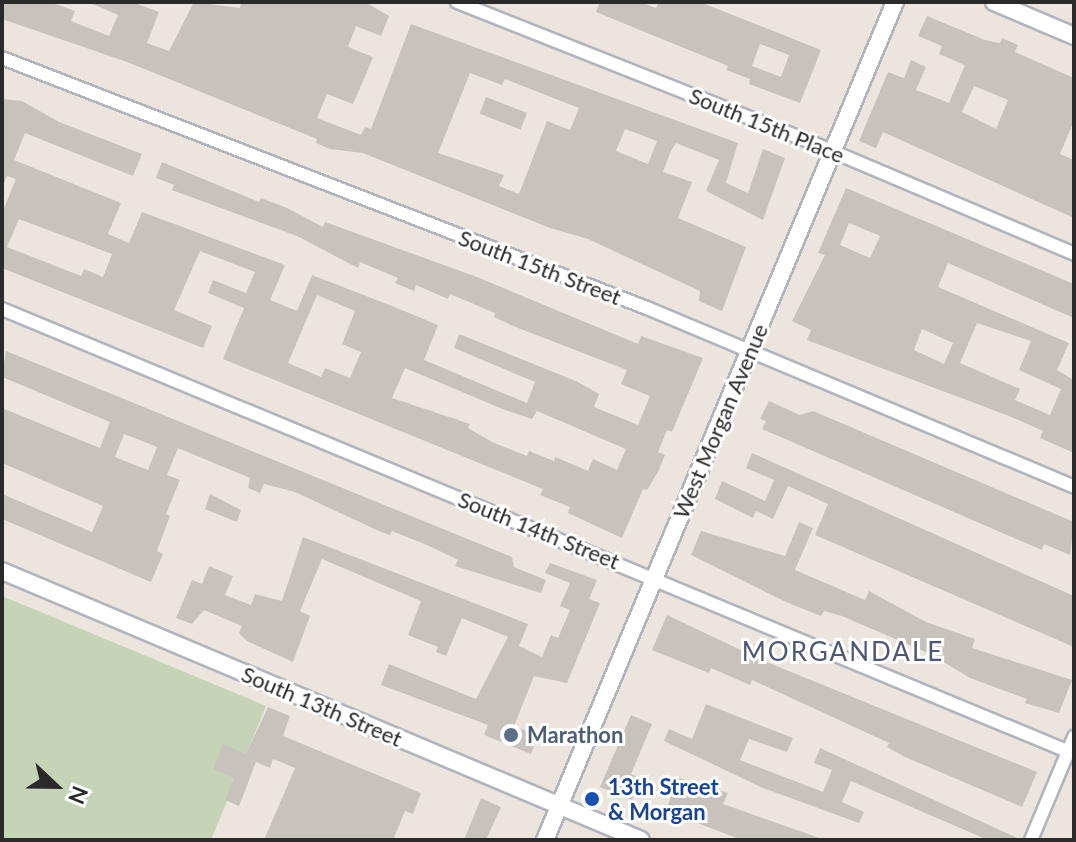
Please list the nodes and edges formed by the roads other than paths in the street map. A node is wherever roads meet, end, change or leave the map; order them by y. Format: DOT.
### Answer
graph roads {
  1 [pos="457,2"];
  2 [pos="895,2"];
  3 [pos="994,2"];
  4 [pos="1074,36"];
  5 [pos="2,58"];
  6 [pos="833,151"];
  7 [pos="1074,254"];
  8 [pos="2,309"];
  9 [pos="749,350"];
  10 [pos="1074,487"];
  11 [pos="2,571"];
  12 [pos="654,577"];
  13 [pos="1074,737"];
  14 [pos="1071,752"];
  15 [pos="559,805"];
  16 [pos="545,840"];
  17 [pos="641,840"];
  18 [pos="1031,840"];
  1 -- 6 [label="street, South 15th Place"];
  2 -- 6 [label="street, West Morgan Avenue"];
  3 -- 4 [label="street"];
  5 -- 9 [label="street, South 15th Street"];
  6 -- 7 [label="street, South 15th Place"];
  6 -- 9 [label="street, West Morgan Avenue"];
  8 -- 12 [label="street, South 14th Street"];
  9 -- 10 [label="street, South 15th Street"];
  9 -- 12 [label="street, West Morgan Avenue"];
  11 -- 15 [label="street, South 13th Street"];
  12 -- 14 [label="street, South 14th Street"];
  12 -- 15 [label="street, West Morgan Avenue"];
  13 -- 14 [label="street"];
  14 -- 18 [label="street"];
  15 -- 16 [label="street, West Morgan Avenue"];
  15 -- 17 [label="street, South 13th Street"];
}
